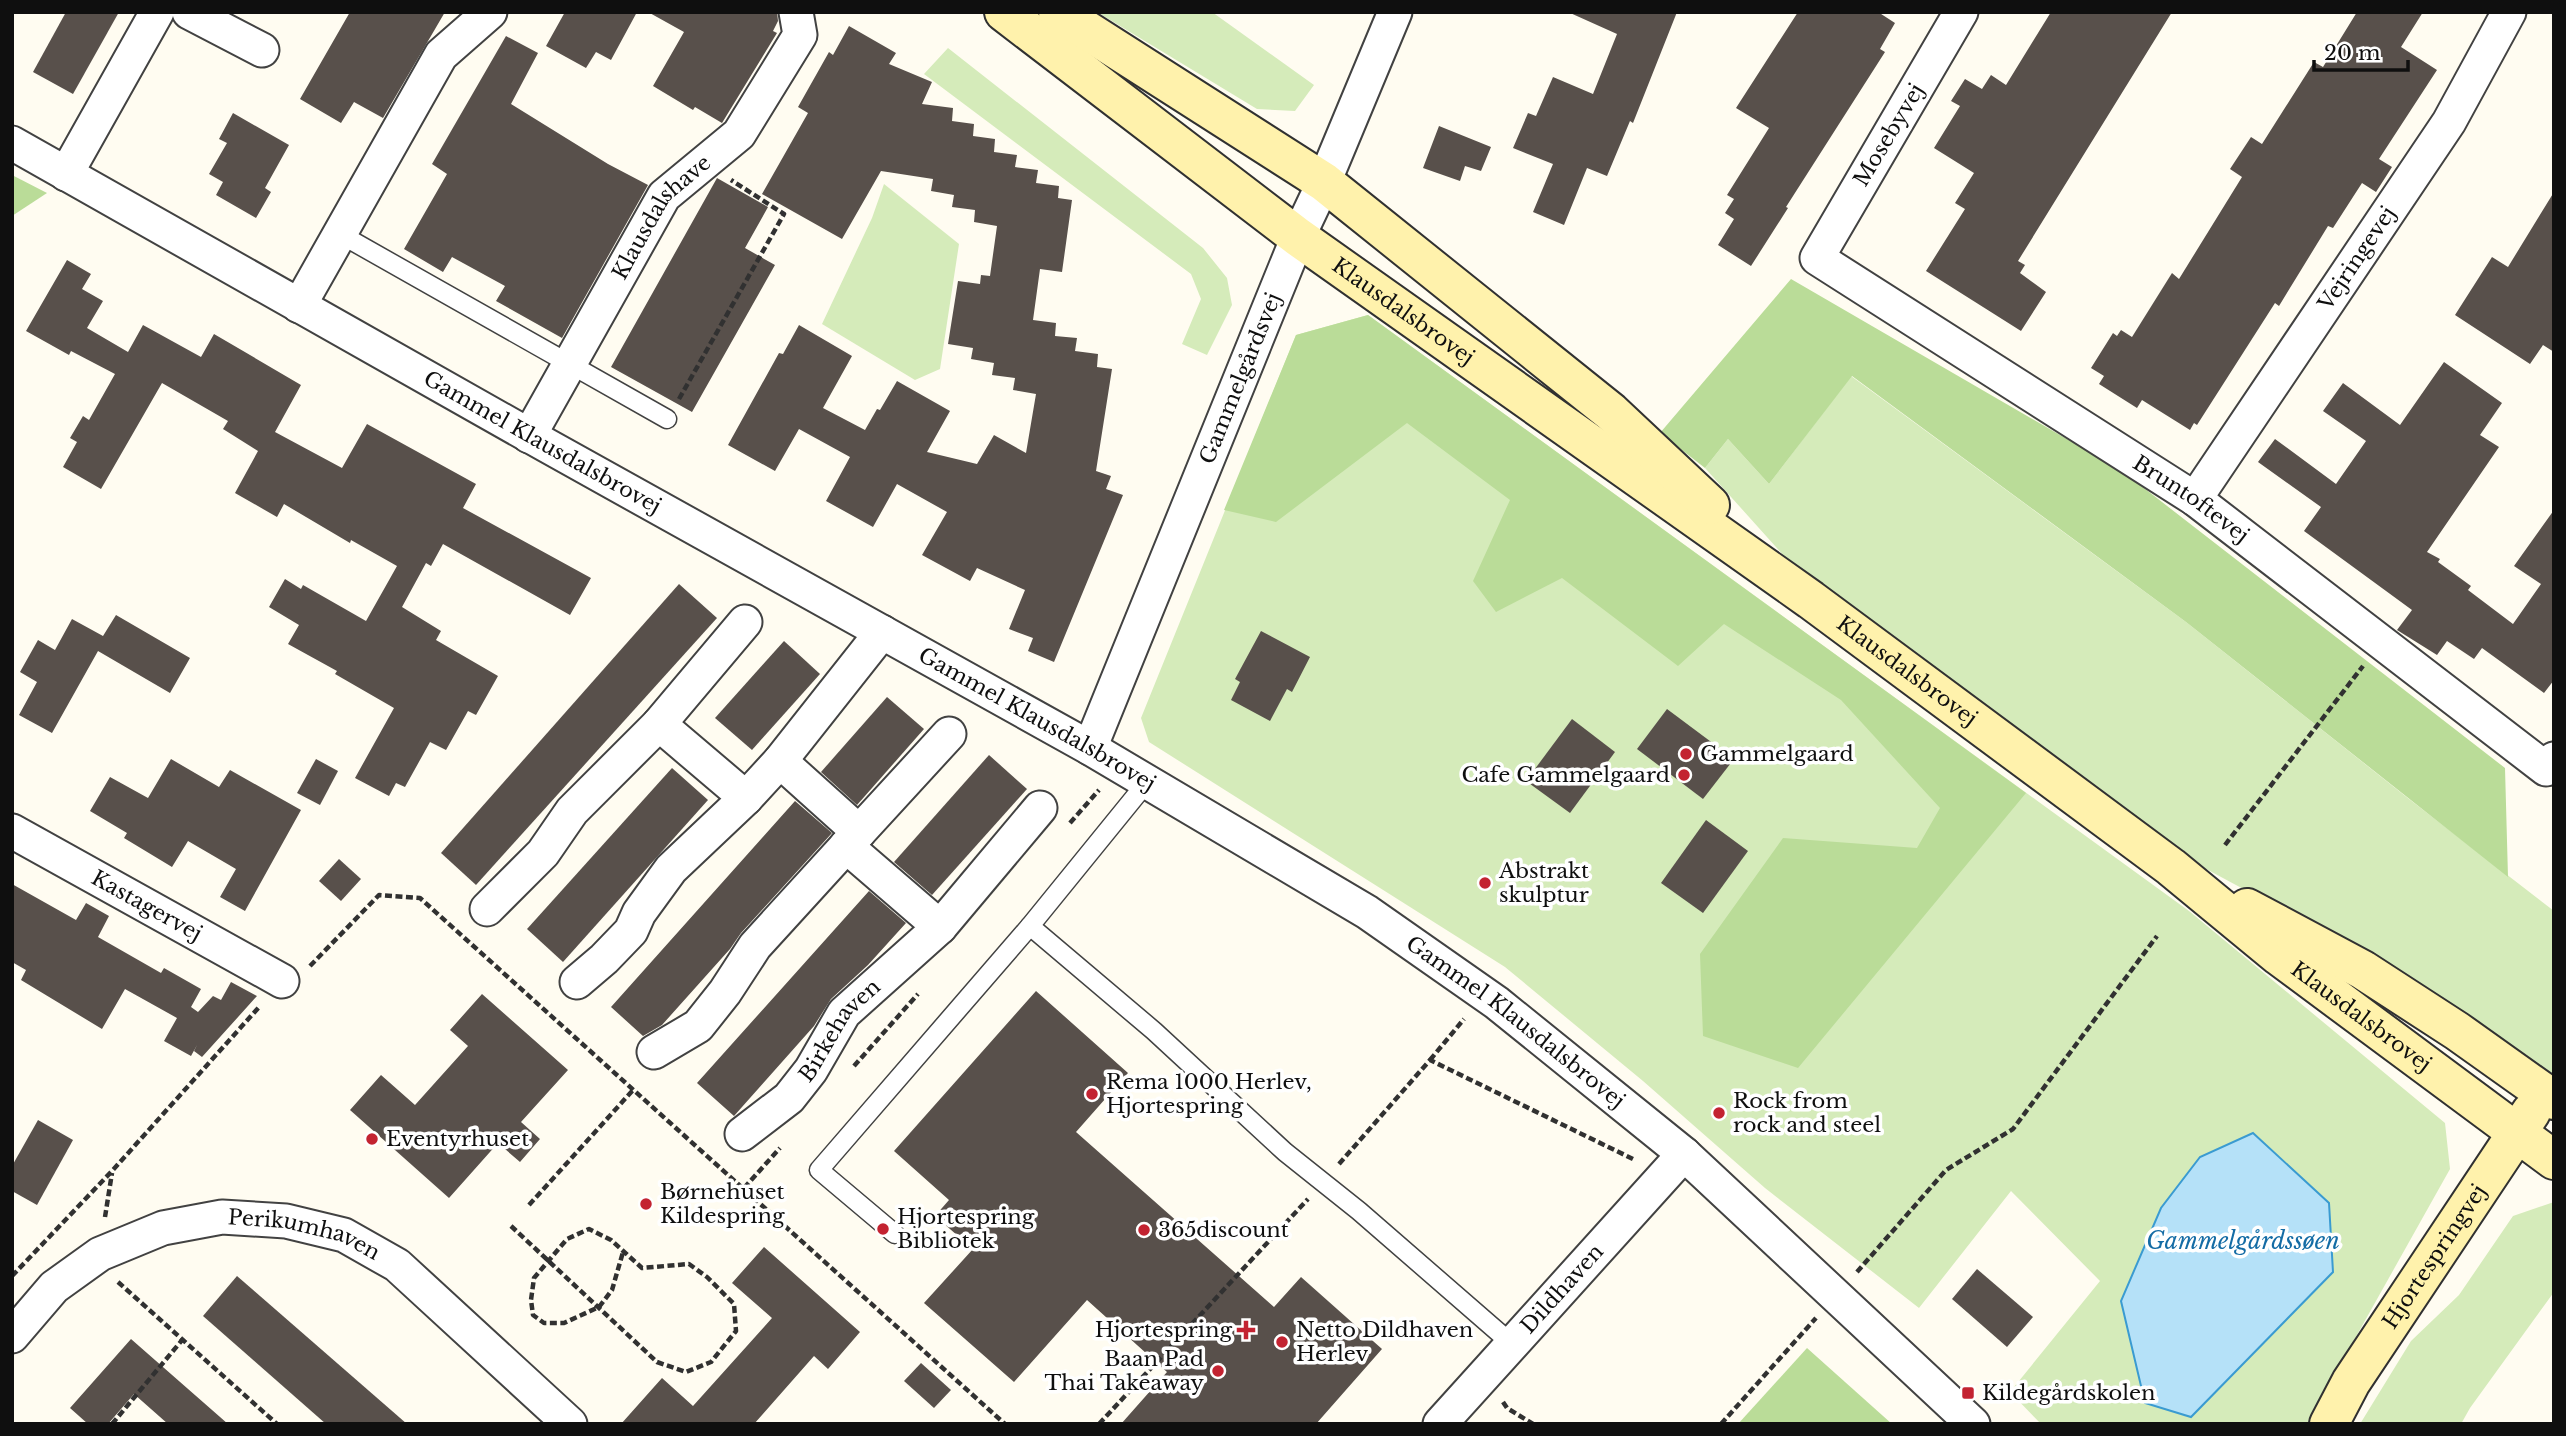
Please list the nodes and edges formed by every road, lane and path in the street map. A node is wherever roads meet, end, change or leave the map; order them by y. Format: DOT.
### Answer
graph roads {
  1 [pos="157,12"];
  2 [pos="189,12"];
  3 [pos="491,12"];
  4 [pos="796,12"];
  5 [pos="1004,12"];
  6 [pos="1058,12"];
  7 [pos="1395,12"];
  8 [pos="1961,12"];
  9 [pos="2509,12"];
  10 [pos="262,50"];
  11 [pos="12,143"];
  12 [pos="704,163"];
  13 [pos="65,174"];
  14 [pos="1324,182"];
  15 [pos="340,234"];
  16 [pos="1298,237"];
  17 [pos="1816,258"];
  18 [pos="299,306"];
  19 [pos="570,363"];
  20 [pos="667,419"];
  21 [pos="529,436"];
  22 [pos="2195,499"];
  23 [pos="1811,600"];
  24 [pos="745,622"];
  25 [pos="882,632"];
  26 [pos="2381,642"];
  27 [pos="659,724"];
  28 [pos="949,734"];
  29 [pos="1090,748"];
  30 [pos="780,761"];
  31 [pos="2550,764"];
  32 [pos="1147,782"];
  33 [pos="746,798"];
  34 [pos="1040,808"];
  35 [pos="12,831"];
  36 [pos="853,839"];
  37 [pos="2225,845"];
  38 [pos="2171,867"];
  39 [pos="488,909"];
  40 [pos="1030,926"];
  41 [pos="940,927"];
  42 [pos="2157,936"];
  43 [pos="282,981"];
  44 [pos="577,982"];
  45 [pos="1485,994"];
  46 [pos="654,1052"];
  47 [pos="1430,1060"];
  48 [pos="634,1089"];
  49 [pos="2549,1097"];
  50 [pos="2517,1133"];
  51 [pos="742,1134"];
  52 [pos="2554,1160"];
  53 [pos="1675,1164"];
  54 [pos="112,1171"];
  55 [pos="1322,1183"];
  56 [pos="529,1205"];
  57 [pos="511,1226"];
  58 [pos="895,1234"];
  59 [pos="623,1252"];
  60 [pos="100,1254"];
  61 [pos="548,1260"];
  62 [pos="12,1276"];
  63 [pos="1837,1294"];
  64 [pos="598,1307"];
  65 [pos="12,1336"];
  66 [pos="183,1339"];
  67 [pos="1511,1344"];
  68 [pos="113,1424"];
  69 [pos="277,1424"];
  70 [pos="570,1424"];
  71 [pos="1005,1424"];
  72 [pos="1099,1424"];
  73 [pos="1440,1424"];
  74 [pos="1721,1424"];
  75 [pos="1973,1424"];
  76 [pos="2329,1424"];
  1 -- 13 [label="street"];
  2 -- 10 [label="street"];
  3 -- 15 [label="street"];
  4 -- 12 [label="street, Klausdalshave"];
  5 -- 16 [label="street, Klausdalsbrovej"];
  6 -- 14 [label="street, Klausdalsbrovej"];
  7 -- 14 [label="street, Gammelgårdsvej"];
  8 -- 17 [label="street, Mosebyvej"];
  9 -- 22 [label="street, Vejringevej"];
  11 -- 13 [label="street, Gammel Klausdalsbrovej"];
  12 -- 19 [label="street, Klausdalshave"];
  12 -- 20 [label="path"];
  13 -- 18 [label="street, Gammel Klausdalsbrovej"];
  14 -- 16 [label="street, Gammelgårdsvej"];
  14 -- 23 [label="street, Klausdalsbrovej"];
  15 -- 18 [label="street"];
  15 -- 19 [label="lane"];
  16 -- 23 [label="street, Klausdalsbrovej"];
  16 -- 29 [label="street, Gammelgårdsvej"];
  17 -- 22 [label="street, Bruntoftevej"];
  18 -- 21 [label="street, Gammel Klausdalsbrovej"];
  19 -- 20 [label="lane"];
  19 -- 21 [label="street, Klausdalshave"];
  21 -- 25 [label="street, Gammel Klausdalsbrovej"];
  22 -- 26 [label="street, Bruntoftevej"];
  23 -- 38 [label="street, Klausdalsbrovej"];
  24 -- 27 [label="street"];
  25 -- 29 [label="street, Gammel Klausdalsbrovej"];
  25 -- 30 [label="street"];
  26 -- 31 [label="street, Bruntoftevej"];
  26 -- 37 [label="path"];
  27 -- 33 [label="street"];
  27 -- 39 [label="street"];
  28 -- 36 [label="street"];
  29 -- 32 [label="street, Gammel Klausdalsbrovej"];
  30 -- 33 [label="street"];
  30 -- 36 [label="street"];
  32 -- 40 [label="lane"];
  32 -- 45 [label="street, Gammel Klausdalsbrovej"];
  33 -- 44 [label="street"];
  34 -- 41 [label="street, Birkehaven"];
  35 -- 43 [label="street, Kastagervej"];
  36 -- 41 [label="street"];
  36 -- 46 [label="street"];
  38 -- 49 [label="street, Klausdalsbrovej"];
  38 -- 50 [label="street, Klausdalsbrovej"];
  40 -- 55 [label="lane"];
  40 -- 58 [label="lane"];
  41 -- 51 [label="street, Birkehaven"];
  42 -- 63 [label="path"];
  43 -- 48 [label="path"];
  43 -- 54 [label="path"];
  45 -- 47 [label="path"];
  45 -- 53 [label="street, Gammel Klausdalsbrovej"];
  47 -- 53 [label="path"];
  47 -- 55 [label="path"];
  48 -- 56 [label="path"];
  48 -- 71 [label="path"];
  49 -- 50 [label="street, Hjortespringvej"];
  50 -- 52 [label="street, Klausdalsbrovej"];
  50 -- 76 [label="street, Hjortespringvej"];
  53 -- 63 [label="street, Gammel Klausdalsbrovej"];
  53 -- 67 [label="street, Dildhaven"];
  54 -- 60 [label="path"];
  54 -- 62 [label="path"];
  55 -- 67 [label="lane"];
  55 -- 72 [label="path"];
  57 -- 61 [label="path"];
  59 -- 61 [label="path"];
  59 -- 64 [label="path"];
  59 -- 64 [label="path"];
  60 -- 65 [label="street, Perikumhaven"];
  60 -- 66 [label="path"];
  60 -- 70 [label="street, Perikumhaven"];
  61 -- 64 [label="path"];
  61 -- 64 [label="path"];
  63 -- 74 [label="path"];
  63 -- 75 [label="street, Gammel Klausdalsbrovej"];
  66 -- 68 [label="path"];
  66 -- 69 [label="path"];
  67 -- 73 [label="street, Dildhaven"];
}
